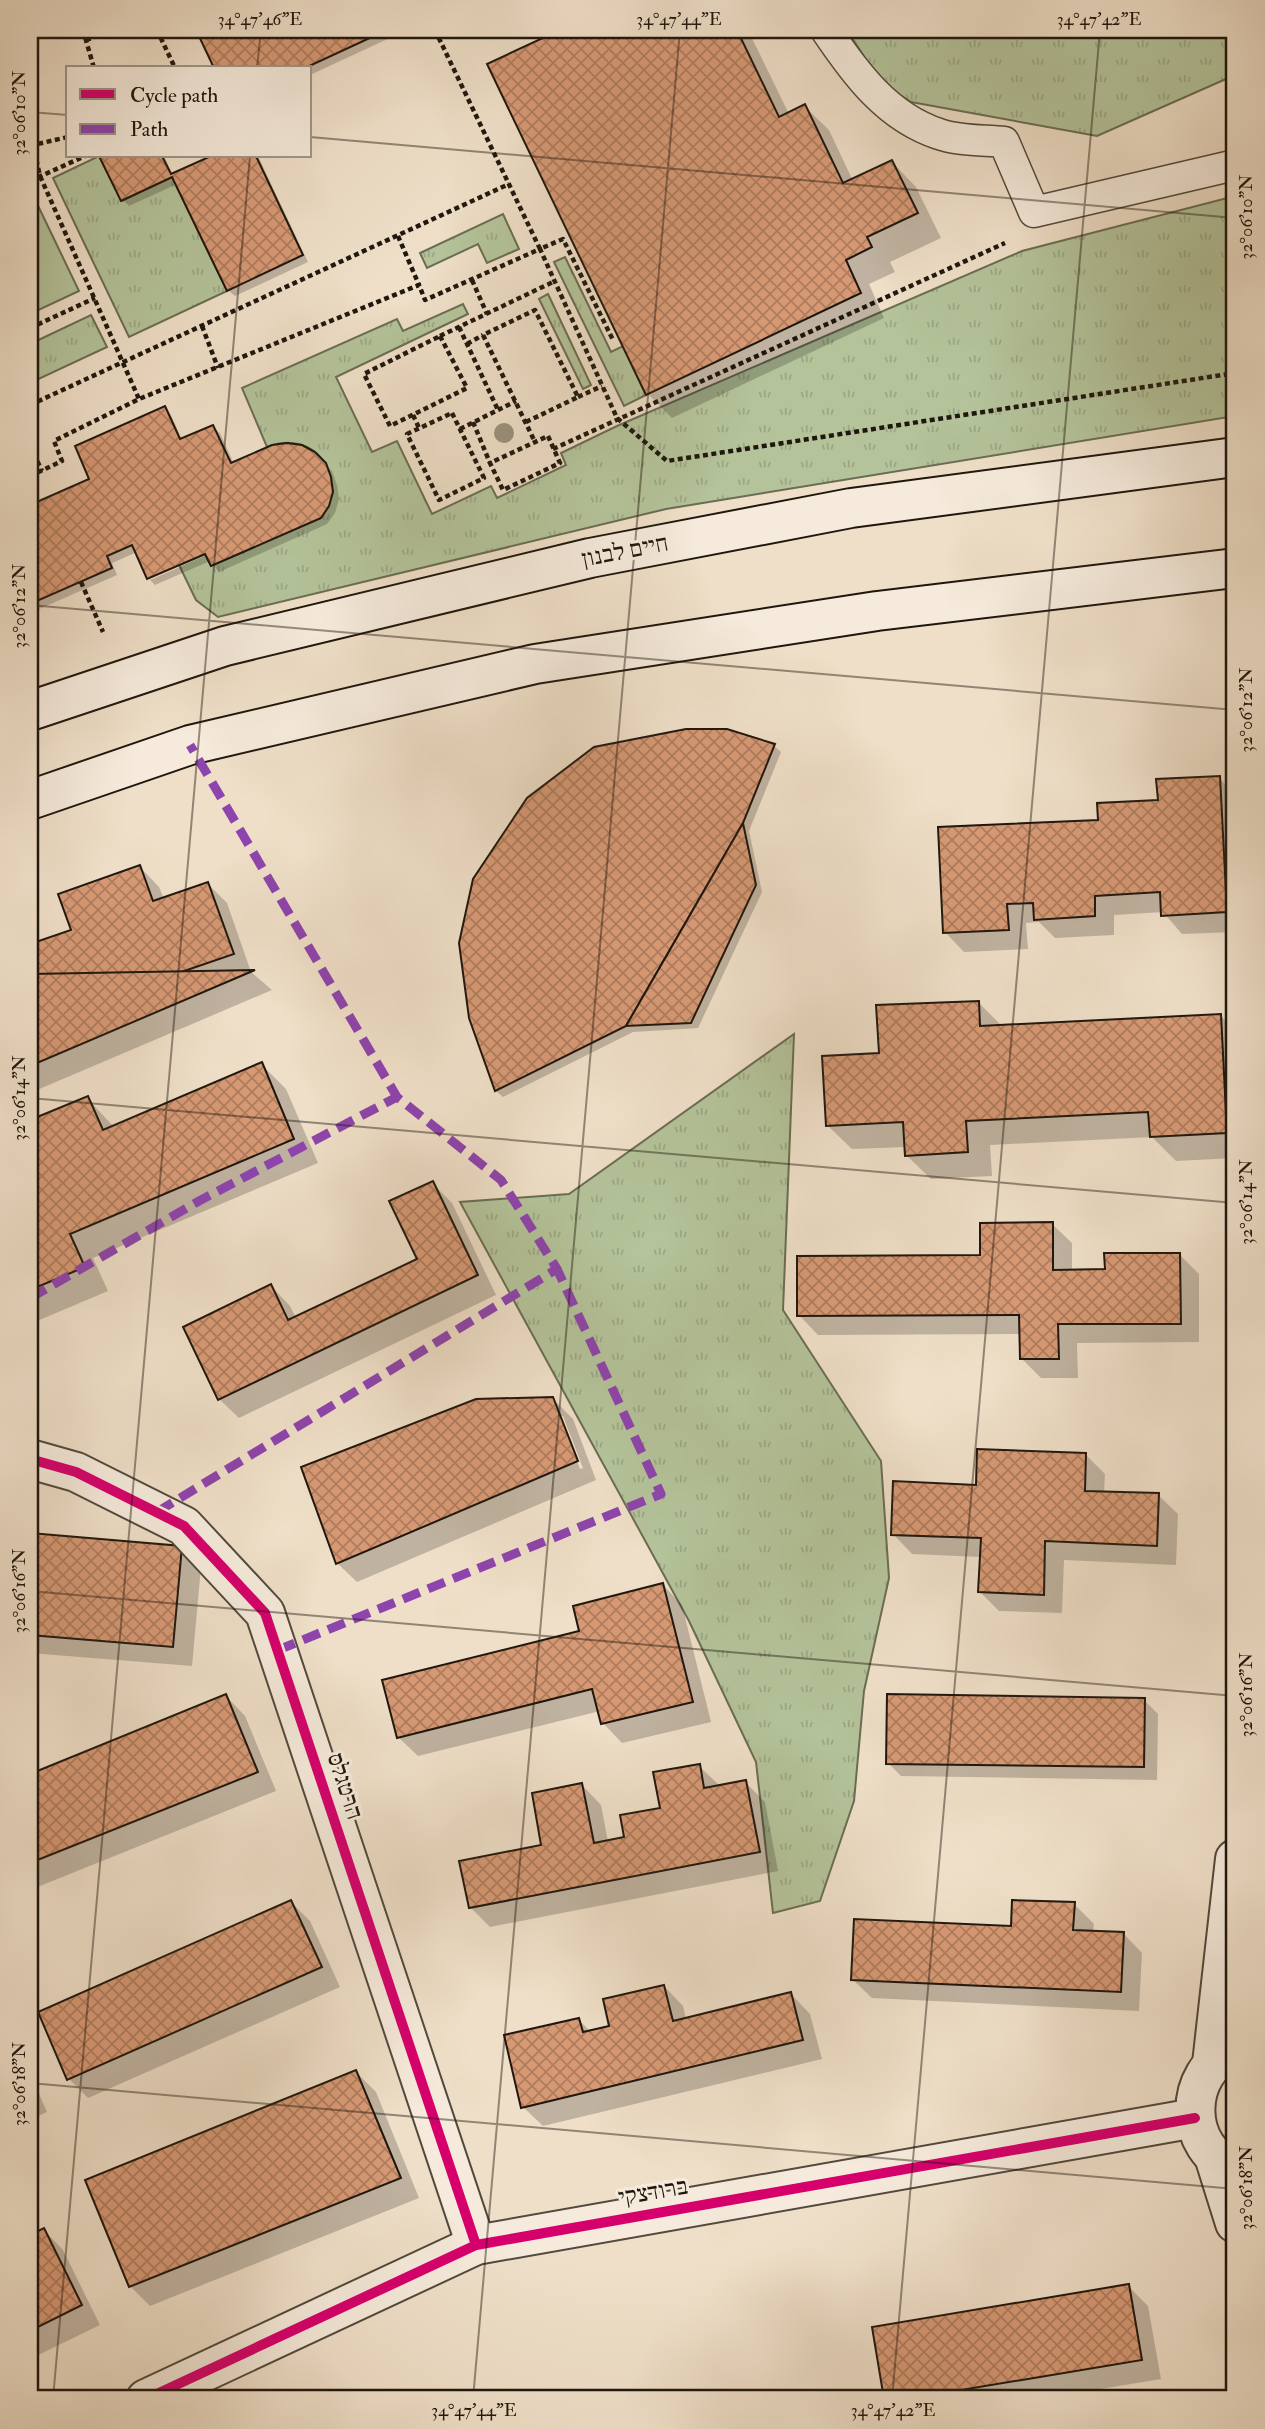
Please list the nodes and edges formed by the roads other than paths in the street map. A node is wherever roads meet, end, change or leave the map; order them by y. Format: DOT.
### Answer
graph roads {
  1 [pos="826,30"];
  2 [pos="1235,165"];
  3 [pos="1235,457"];
  4 [pos="1235,568"];
  5 [pos="1163,576"];
  6 [pos="1235,589"];
  7 [pos="30,711"];
  8 [pos="30,800"];
  9 [pos="30,1460"];
  10 [pos="1235,1859"];
  11 [pos="1224,2057"];
  12 [pos="1195,2118"];
  13 [pos="1225,2162"];
  14 [pos="1235,2223"];
  15 [pos="476,2245"];
  16 [pos="146,2399"];
  1 -- 2 [label="lane"];
  3 -- 7 [label="main road, חיים לבנון"];
  4 -- 5 [label="main road"];
  5 -- 6 [label="main road"];
  5 -- 8 [label="main road"];
  9 -- 15 [label="main road, הרטגלס"];
  10 -- 11 [label="main road"];
  11 -- 12 [label="main road"];
  12 -- 13 [label="main road"];
  12 -- 15 [label="main road, ברודצקי"];
  13 -- 14 [label="main road"];
  15 -- 16 [label="main road, ברודצקי"];
}
